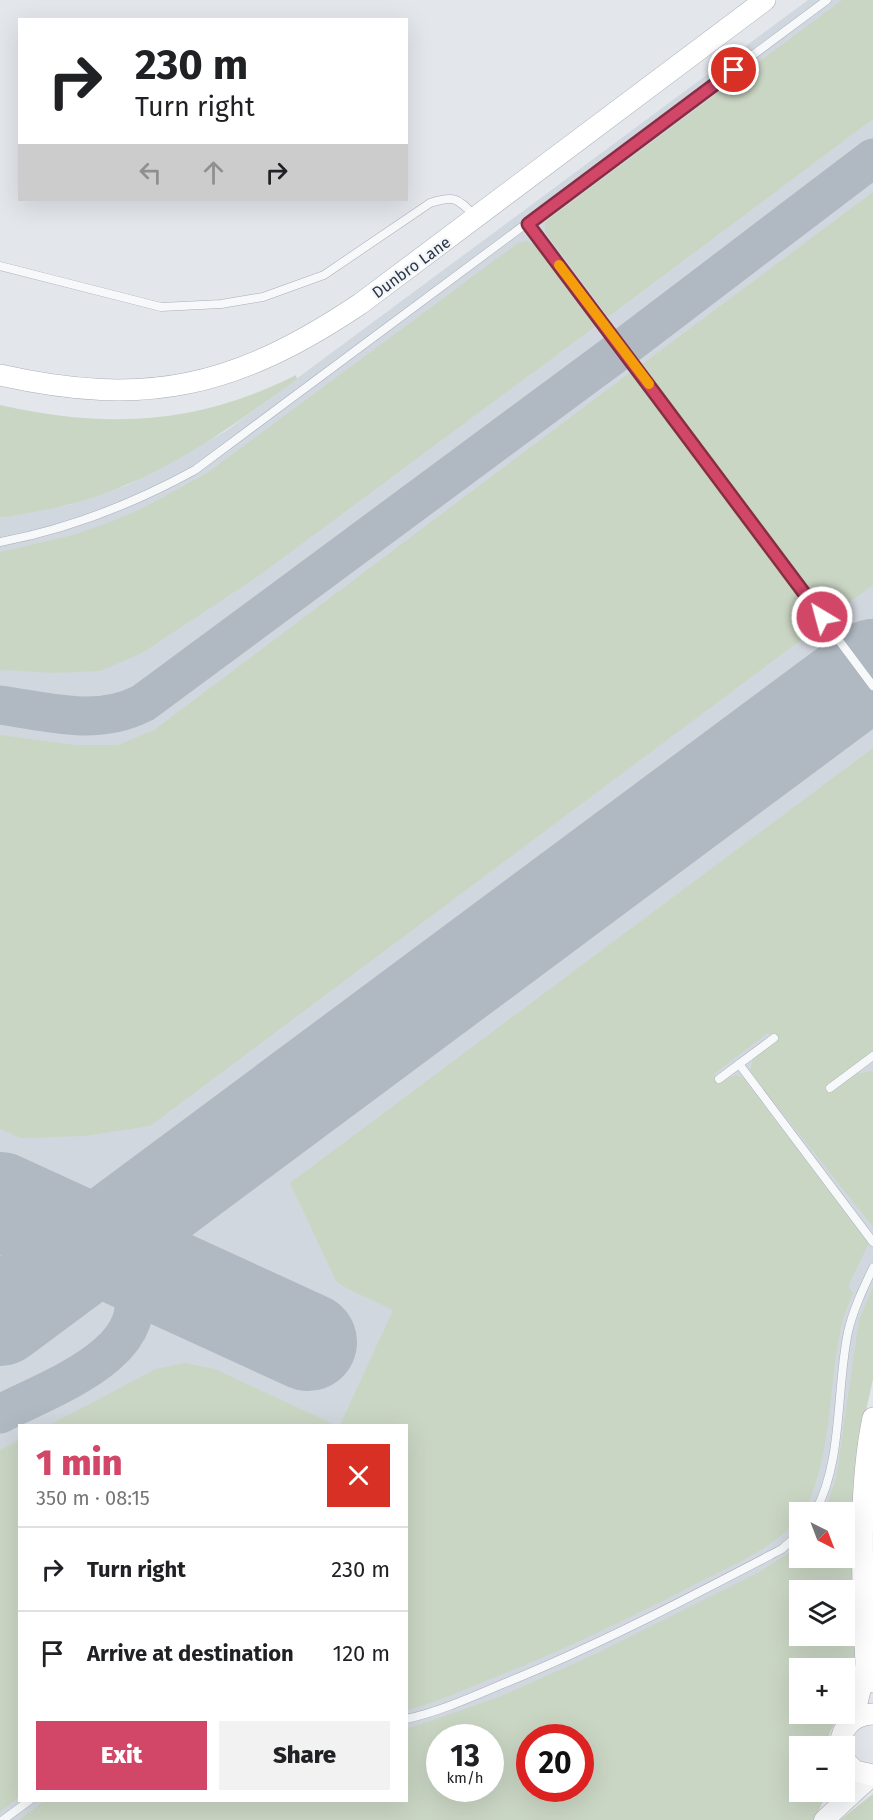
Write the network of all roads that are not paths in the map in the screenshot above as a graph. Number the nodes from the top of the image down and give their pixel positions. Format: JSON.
{"nodes":[{"id":1,"x":765,"y":0,"type":"edge"},
{"id":2,"x":827,"y":0,"type":"edge"},
{"id":3,"x":477,"y":219,"type":"junction"},
{"id":4,"x":528,"y":224,"type":"junction"},
{"id":5,"x":0,"y":266,"type":"edge"},
{"id":6,"x":0,"y":375,"type":"edge"},
{"id":7,"x":0,"y":542,"type":"edge"},
{"id":8,"x":873,"y":686,"type":"edge"},
{"id":9,"x":774,"y":1038,"type":"dead end"},
{"id":10,"x":873,"y":1056,"type":"edge"},
{"id":11,"x":739,"y":1064,"type":"junction"},
{"id":12,"x":719,"y":1079,"type":"dead end"},
{"id":13,"x":830,"y":1088,"type":"dead end"},
{"id":14,"x":873,"y":1242,"type":"edge"},
{"id":15,"x":873,"y":1268,"type":"edge"},
{"id":16,"x":873,"y":1418,"type":"edge"},
{"id":17,"x":818,"y":1502,"type":"edge"},
{"id":18,"x":789,"y":1543,"type":"edge"},
{"id":19,"x":870,"y":1674,"type":"edge"},
{"id":20,"x":863,"y":1716,"type":"edge"},
{"id":21,"x":408,"y":1719,"type":"edge"},
{"id":22,"x":842,"y":1736,"type":"edge"},
{"id":23,"x":855,"y":1771,"type":"edge"},
{"id":24,"x":873,"y":1775,"type":"edge"},
{"id":25,"x":27,"y":1802,"type":"edge"},
{"id":26,"x":830,"y":1802,"type":"edge"},
{"id":27,"x":825,"y":1819,"type":"edge"},
{"id":28,"x":3,"y":1820,"type":"edge"}],
"edges":[{"from":1,"to":3,"type":"main road","name":"Dunbro Lane"},
{"from":2,"to":4,"type":"lane"},
{"from":3,"to":5,"type":"lane"},
{"from":3,"to":6,"type":"main road","name":"Dunbro Lane"},
{"from":4,"to":7,"type":"lane"},
{"from":4,"to":8,"type":"lane"},
{"from":9,"to":11,"type":"lane"},
{"from":10,"to":13,"type":"lane"},
{"from":11,"to":12,"type":"lane"},
{"from":11,"to":14,"type":"lane"},
{"from":15,"to":17,"type":"lane"},
{"from":16,"to":19,"type":"main road"},
{"from":18,"to":21,"type":"lane"},
{"from":19,"to":20,"type":"main road"},
{"from":20,"to":22,"type":"main road"},
{"from":23,"to":24,"type":"main road"},
{"from":24,"to":27,"type":"street"},
{"from":25,"to":28,"type":"lane"},
{"from":26,"to":27,"type":"street"}]}
